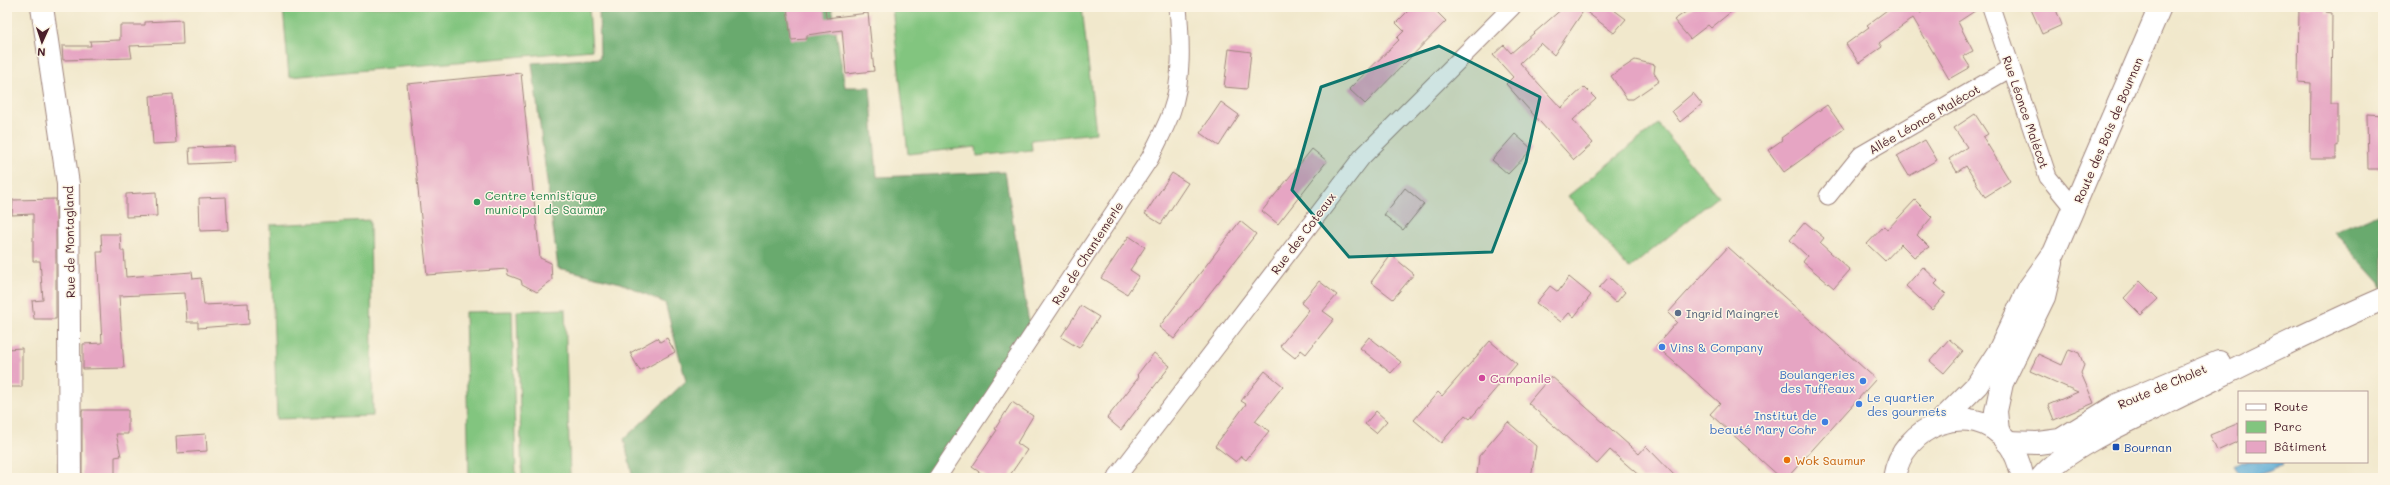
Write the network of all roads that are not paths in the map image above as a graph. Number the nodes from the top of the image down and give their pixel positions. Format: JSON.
{"nodes":[{"id":1,"x":42,"y":7,"type":"edge"},
{"id":2,"x":1178,"y":7,"type":"edge"},
{"id":3,"x":1512,"y":7,"type":"edge"},
{"id":4,"x":1991,"y":7,"type":"edge"},
{"id":5,"x":2160,"y":7,"type":"edge"},
{"id":6,"x":2011,"y":68,"type":"junction"},
{"id":7,"x":1828,"y":196,"type":"dead end"},
{"id":8,"x":2074,"y":209,"type":"junction"},
{"id":9,"x":2054,"y":253,"type":"junction"},
{"id":10,"x":2383,"y":299,"type":"edge"},
{"id":11,"x":2320,"y":326,"type":"junction"},
{"id":12,"x":1940,"y":422,"type":"junction"},
{"id":13,"x":2002,"y":437,"type":"junction"},
{"id":14,"x":70,"y":478,"type":"edge"},
{"id":15,"x":937,"y":478,"type":"edge"},
{"id":16,"x":1116,"y":478,"type":"edge"},
{"id":17,"x":1894,"y":478,"type":"edge"},
{"id":18,"x":2023,"y":478,"type":"edge"},
{"id":19,"x":2041,"y":478,"type":"edge"}],
"edges":[{"from":1,"to":14,"type":"street","name":"Rue de Montagland"},
{"from":2,"to":15,"type":"street","name":"Rue de Chantemerle"},
{"from":3,"to":16,"type":"street","name":"Rue des Coteaux"},
{"from":4,"to":6,"type":"street","name":"Rue Léonce Malécot"},
{"from":5,"to":8,"type":"street","name":"Route des Bois de Bournan"},
{"from":6,"to":7,"type":"street","name":"Allée Léonce Malécot"},
{"from":6,"to":8,"type":"street","name":"Rue Léonce Malécot"},
{"from":8,"to":9,"type":"street","name":"Route des Bois de Bournan"},
{"from":9,"to":12,"type":"street","name":"Route des Bois de Bournan"},
{"from":9,"to":13,"type":"street","name":"Route des Bois de Bournan"},
{"from":10,"to":11,"type":"street","name":"Route de Cholet"},
{"from":11,"to":13,"type":"street","name":"Route de Cholet"},
{"from":11,"to":19,"type":"street","name":"Route de Cholet"},
{"from":12,"to":13,"type":"street"},
{"from":12,"to":17,"type":"street"},
{"from":13,"to":18,"type":"street"}]}
